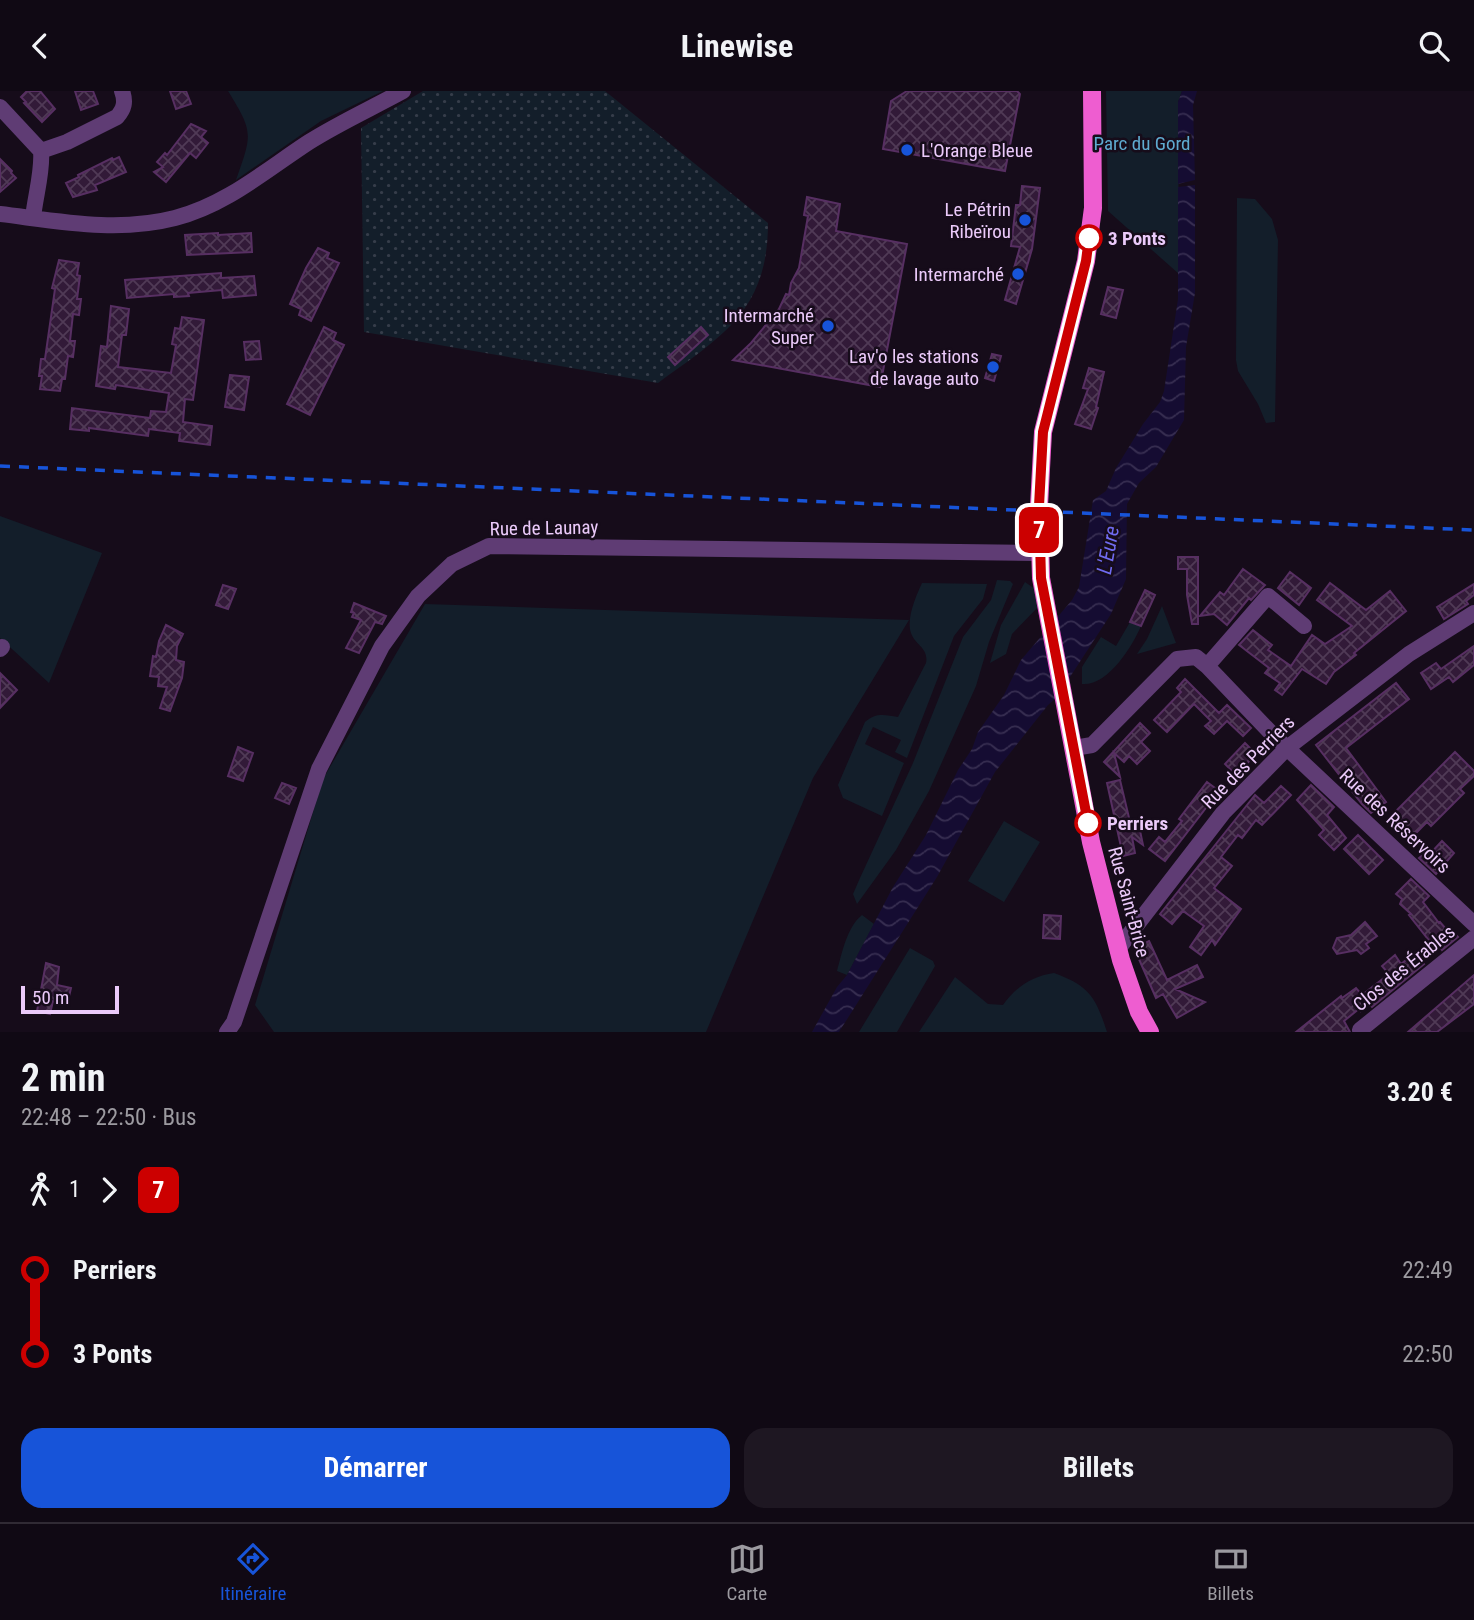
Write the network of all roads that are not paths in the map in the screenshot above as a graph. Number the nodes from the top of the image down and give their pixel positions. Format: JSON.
{"nodes":[{"id":1,"x":122,"y":91,"type":"edge"},
{"id":2,"x":403,"y":91,"type":"edge"},
{"id":3,"x":1092,"y":91,"type":"edge"},
{"id":4,"x":0,"y":107,"type":"edge"},
{"id":5,"x":41,"y":151,"type":"junction"},
{"id":6,"x":0,"y":214,"type":"edge"},
{"id":7,"x":33,"y":218,"type":"junction"},
{"id":8,"x":1040,"y":552,"type":"junction"},
{"id":9,"x":1474,"y":613,"type":"edge"},
{"id":10,"x":1304,"y":626,"type":"dead end"},
{"id":11,"x":1207,"y":666,"type":"junction"},
{"id":12,"x":1074,"y":748,"type":"junction"},
{"id":13,"x":1287,"y":748,"type":"junction"},
{"id":14,"x":1474,"y":924,"type":"edge"},
{"id":15,"x":1474,"y":938,"type":"edge"},
{"id":16,"x":1118,"y":949,"type":"junction"},
{"id":17,"x":1360,"y":1030,"type":"dead end"},
{"id":18,"x":227,"y":1032,"type":"edge"},
{"id":19,"x":1150,"y":1032,"type":"edge"}],
"edges":[{"from":1,"to":5,"type":"street"},
{"from":2,"to":7,"type":"street"},
{"from":3,"to":8,"type":"main road","name":"Rue Saint-Brice"},
{"from":4,"to":5,"type":"street"},
{"from":5,"to":7,"type":"street"},
{"from":6,"to":7,"type":"street"},
{"from":8,"to":12,"type":"main road","name":"Rue Saint-Brice"},
{"from":8,"to":18,"type":"street","name":"Rue de Launay"},
{"from":9,"to":13,"type":"street","name":"Rue des Perriers"},
{"from":10,"to":11,"type":"street"},
{"from":11,"to":12,"type":"street"},
{"from":11,"to":13,"type":"street","name":"Rue des Réservoirs"},
{"from":12,"to":16,"type":"main road","name":"Rue Saint-Brice"},
{"from":13,"to":14,"type":"street","name":"Rue des Réservoirs"},
{"from":13,"to":16,"type":"street","name":"Rue des Perriers"},
{"from":15,"to":17,"type":"street","name":"Clos des Érables"},
{"from":16,"to":19,"type":"main road","name":"Rue Saint-Brice"}]}
